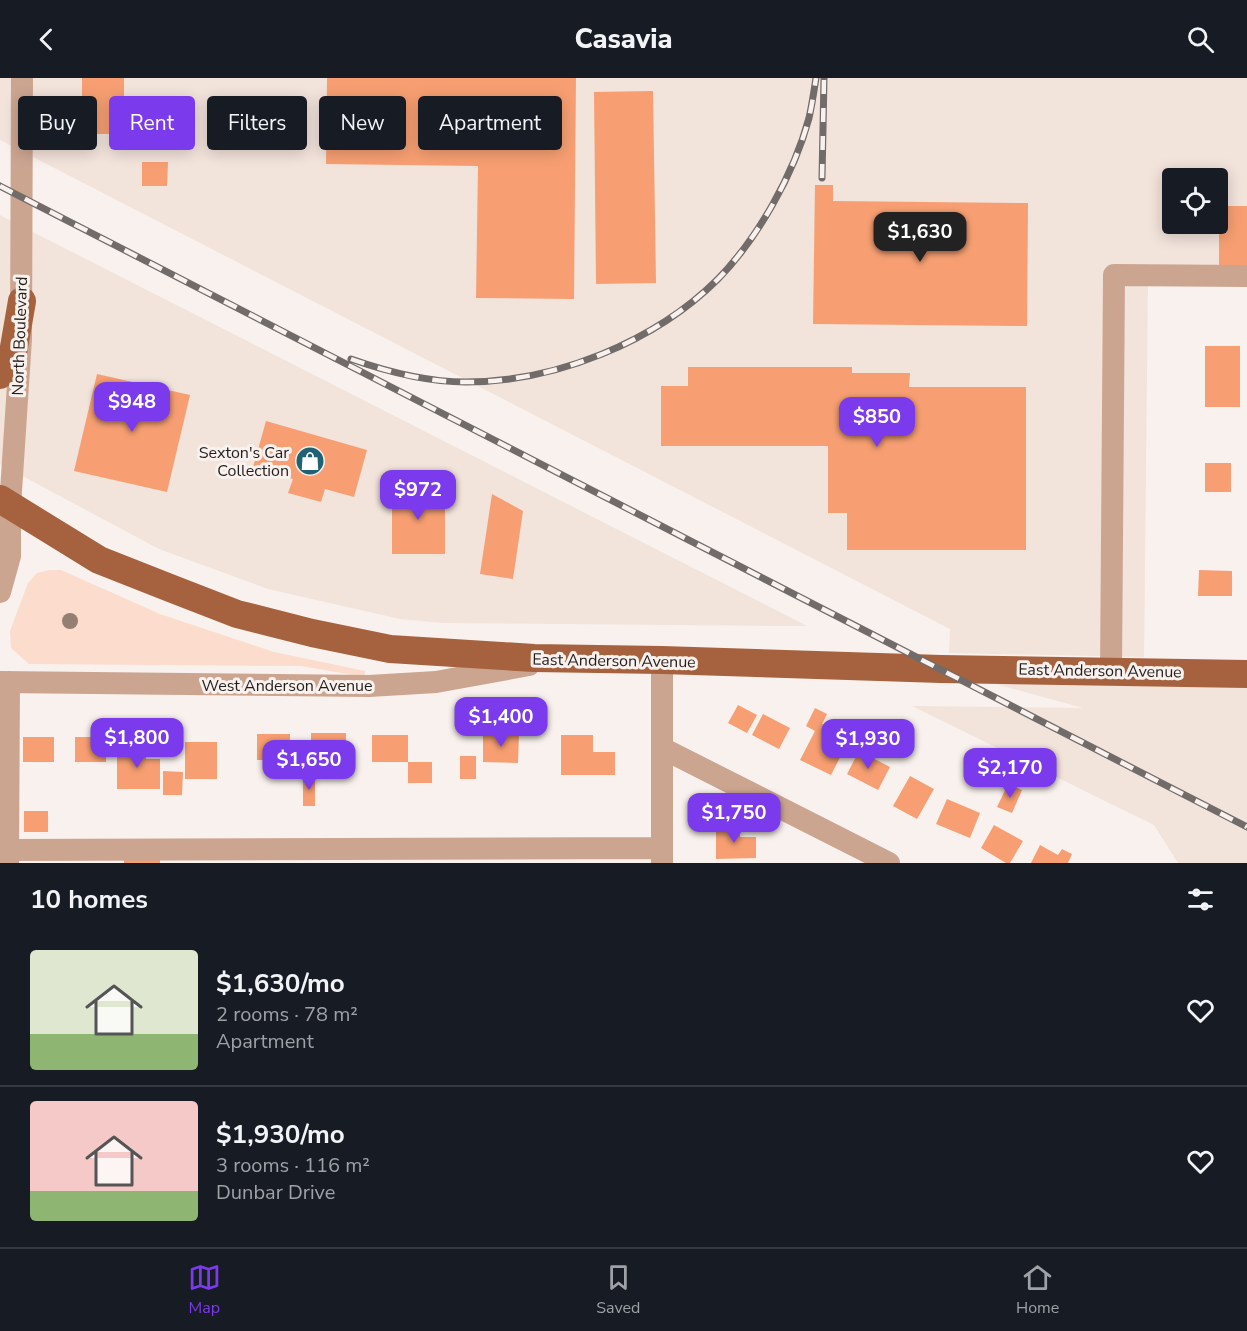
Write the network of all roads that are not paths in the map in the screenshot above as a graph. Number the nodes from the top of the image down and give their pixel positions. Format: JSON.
{"nodes":[{"id":1,"x":22,"y":78,"type":"edge"},
{"id":2,"x":1247,"y":276,"type":"edge"},
{"id":3,"x":22,"y":301,"type":"junction"},
{"id":4,"x":0,"y":375,"type":"edge"},
{"id":5,"x":5,"y":503,"type":"edge"},
{"id":6,"x":0,"y":592,"type":"edge"},
{"id":7,"x":563,"y":658,"type":"junction"},
{"id":8,"x":662,"y":660,"type":"junction"},
{"id":9,"x":1111,"y":670,"type":"junction"},
{"id":10,"x":1247,"y":674,"type":"edge"},
{"id":11,"x":4,"y":682,"type":"edge"},
{"id":12,"x":662,"y":748,"type":"junction"},
{"id":13,"x":662,"y":856,"type":"edge"},
{"id":14,"x":8,"y":857,"type":"edge"},
{"id":15,"x":883,"y":862,"type":"edge"}],
"edges":[{"from":1,"to":3,"type":"street","name":"North Boulevard"},
{"from":2,"to":9,"type":"street"},
{"from":3,"to":4,"type":"main road"},
{"from":3,"to":5,"type":"street","name":"North Boulevard"},
{"from":5,"to":6,"type":"street","name":"North Boulevard"},
{"from":5,"to":7,"type":"main road","name":"East Anderson Avenue"},
{"from":7,"to":8,"type":"main road","name":"East Anderson Avenue"},
{"from":7,"to":11,"type":"street","name":"West Anderson Avenue"},
{"from":8,"to":9,"type":"main road","name":"East Anderson Avenue"},
{"from":8,"to":12,"type":"street"},
{"from":9,"to":10,"type":"main road","name":"East Anderson Avenue"},
{"from":11,"to":14,"type":"street"},
{"from":12,"to":13,"type":"street"},
{"from":12,"to":15,"type":"street"},
{"from":13,"to":14,"type":"street"}]}
